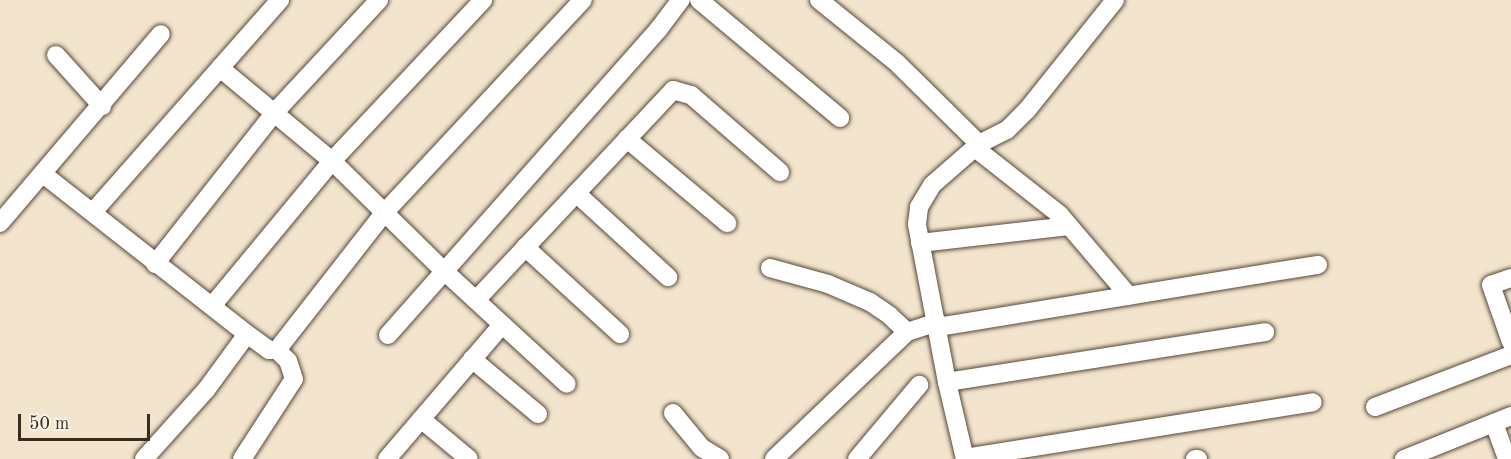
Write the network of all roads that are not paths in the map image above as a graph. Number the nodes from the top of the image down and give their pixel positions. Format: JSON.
{"nodes":[{"id":1,"x":280,"y":0,"type":"edge"},
{"id":2,"x":379,"y":0,"type":"edge"},
{"id":3,"x":483,"y":0,"type":"edge"},
{"id":4,"x":583,"y":0,"type":"edge"},
{"id":5,"x":681,"y":0,"type":"edge"},
{"id":6,"x":699,"y":0,"type":"edge"},
{"id":7,"x":819,"y":0,"type":"edge"},
{"id":8,"x":1115,"y":0,"type":"edge"},
{"id":9,"x":161,"y":34,"type":"dead end"},
{"id":10,"x":56,"y":55,"type":"dead end"},
{"id":11,"x":220,"y":68,"type":"junction"},
{"id":12,"x":102,"y":106,"type":"junction"},
{"id":13,"x":275,"y":112,"type":"junction"},
{"id":14,"x":840,"y":118,"type":"dead end"},
{"id":15,"x":627,"y":139,"type":"junction"},
{"id":16,"x":977,"y":146,"type":"junction"},
{"id":17,"x":332,"y":161,"type":"junction"},
{"id":18,"x":780,"y":172,"type":"dead end"},
{"id":19,"x":44,"y":174,"type":"junction"},
{"id":20,"x":576,"y":193,"type":"junction"},
{"id":21,"x":93,"y":212,"type":"junction"},
{"id":22,"x":385,"y":212,"type":"junction"},
{"id":23,"x":0,"y":223,"type":"edge"},
{"id":24,"x":727,"y":223,"type":"dead end"},
{"id":25,"x":1069,"y":226,"type":"junction"},
{"id":26,"x":920,"y":243,"type":"junction"},
{"id":27,"x":525,"y":247,"type":"junction"},
{"id":28,"x":155,"y":264,"type":"junction"},
{"id":29,"x":1318,"y":265,"type":"dead end"},
{"id":30,"x":770,"y":268,"type":"dead end"},
{"id":31,"x":443,"y":270,"type":"junction"},
{"id":32,"x":668,"y":277,"type":"dead end"},
{"id":33,"x":1511,"y":278,"type":"edge"},
{"id":34,"x":1129,"y":296,"type":"junction"},
{"id":35,"x":476,"y":300,"type":"junction"},
{"id":36,"x":212,"y":306,"type":"junction"},
{"id":37,"x":502,"y":325,"type":"junction"},
{"id":38,"x":937,"y":325,"type":"junction"},
{"id":39,"x":907,"y":332,"type":"junction"},
{"id":40,"x":1265,"y":332,"type":"dead end"},
{"id":41,"x":247,"y":334,"type":"junction"},
{"id":42,"x":620,"y":334,"type":"dead end"},
{"id":43,"x":388,"y":335,"type":"dead end"},
{"id":44,"x":1511,"y":342,"type":"edge"},
{"id":45,"x":277,"y":350,"type":"junction"},
{"id":46,"x":1511,"y":355,"type":"edge"},
{"id":47,"x":472,"y":359,"type":"junction"},
{"id":48,"x":947,"y":382,"type":"junction"},
{"id":49,"x":567,"y":384,"type":"dead end"},
{"id":50,"x":919,"y":385,"type":"dead end"},
{"id":51,"x":1313,"y":402,"type":"dead end"},
{"id":52,"x":1375,"y":407,"type":"dead end"},
{"id":53,"x":674,"y":413,"type":"dead end"},
{"id":54,"x":538,"y":414,"type":"dead end"},
{"id":55,"x":421,"y":419,"type":"junction"},
{"id":56,"x":1502,"y":420,"type":"edge"},
{"id":57,"x":965,"y":458,"type":"edge"},
{"id":58,"x":144,"y":459,"type":"edge"},
{"id":59,"x":242,"y":459,"type":"edge"},
{"id":60,"x":387,"y":459,"type":"edge"},
{"id":61,"x":469,"y":459,"type":"edge"},
{"id":62,"x":720,"y":459,"type":"edge"},
{"id":63,"x":774,"y":459,"type":"edge"},
{"id":64,"x":857,"y":459,"type":"edge"},
{"id":65,"x":1404,"y":459,"type":"edge"},
{"id":66,"x":1507,"y":459,"type":"edge"}],
"edges":[{"from":1,"to":11,"type":"street"},
{"from":2,"to":13,"type":"street"},
{"from":3,"to":17,"type":"street"},
{"from":4,"to":22,"type":"street"},
{"from":5,"to":31,"type":"street"},
{"from":6,"to":14,"type":"street"},
{"from":7,"to":16,"type":"street"},
{"from":8,"to":16,"type":"street"},
{"from":9,"to":12,"type":"street"},
{"from":10,"to":12,"type":"street"},
{"from":11,"to":13,"type":"street"},
{"from":11,"to":21,"type":"street"},
{"from":12,"to":19,"type":"street"},
{"from":13,"to":17,"type":"street"},
{"from":13,"to":28,"type":"street"},
{"from":15,"to":18,"type":"street"},
{"from":15,"to":20,"type":"street"},
{"from":15,"to":24,"type":"street"},
{"from":16,"to":25,"type":"street"},
{"from":16,"to":26,"type":"street"},
{"from":17,"to":22,"type":"street"},
{"from":17,"to":36,"type":"street"},
{"from":19,"to":21,"type":"street"},
{"from":19,"to":23,"type":"street"},
{"from":20,"to":27,"type":"street"},
{"from":20,"to":32,"type":"street"},
{"from":21,"to":28,"type":"street"},
{"from":22,"to":31,"type":"street"},
{"from":22,"to":45,"type":"street"},
{"from":25,"to":26,"type":"street"},
{"from":25,"to":34,"type":"street"},
{"from":26,"to":38,"type":"street"},
{"from":27,"to":35,"type":"street"},
{"from":27,"to":42,"type":"street"},
{"from":28,"to":36,"type":"street"},
{"from":29,"to":34,"type":"street"},
{"from":30,"to":39,"type":"street"},
{"from":31,"to":35,"type":"street"},
{"from":31,"to":43,"type":"street"},
{"from":33,"to":44,"type":"street"},
{"from":34,"to":38,"type":"street"},
{"from":35,"to":37,"type":"street"},
{"from":36,"to":41,"type":"street"},
{"from":37,"to":47,"type":"street"},
{"from":37,"to":49,"type":"street"},
{"from":38,"to":39,"type":"street"},
{"from":38,"to":48,"type":"street"},
{"from":39,"to":63,"type":"street"},
{"from":40,"to":48,"type":"street"},
{"from":41,"to":45,"type":"street"},
{"from":41,"to":58,"type":"street"},
{"from":45,"to":59,"type":"street"},
{"from":46,"to":52,"type":"street"},
{"from":47,"to":54,"type":"street"},
{"from":47,"to":55,"type":"street"},
{"from":48,"to":57,"type":"street"},
{"from":50,"to":64,"type":"street"},
{"from":51,"to":57,"type":"street"},
{"from":53,"to":62,"type":"street"},
{"from":55,"to":60,"type":"street"},
{"from":55,"to":61,"type":"street"},
{"from":56,"to":65,"type":"street"},
{"from":56,"to":66,"type":"street"}]}
